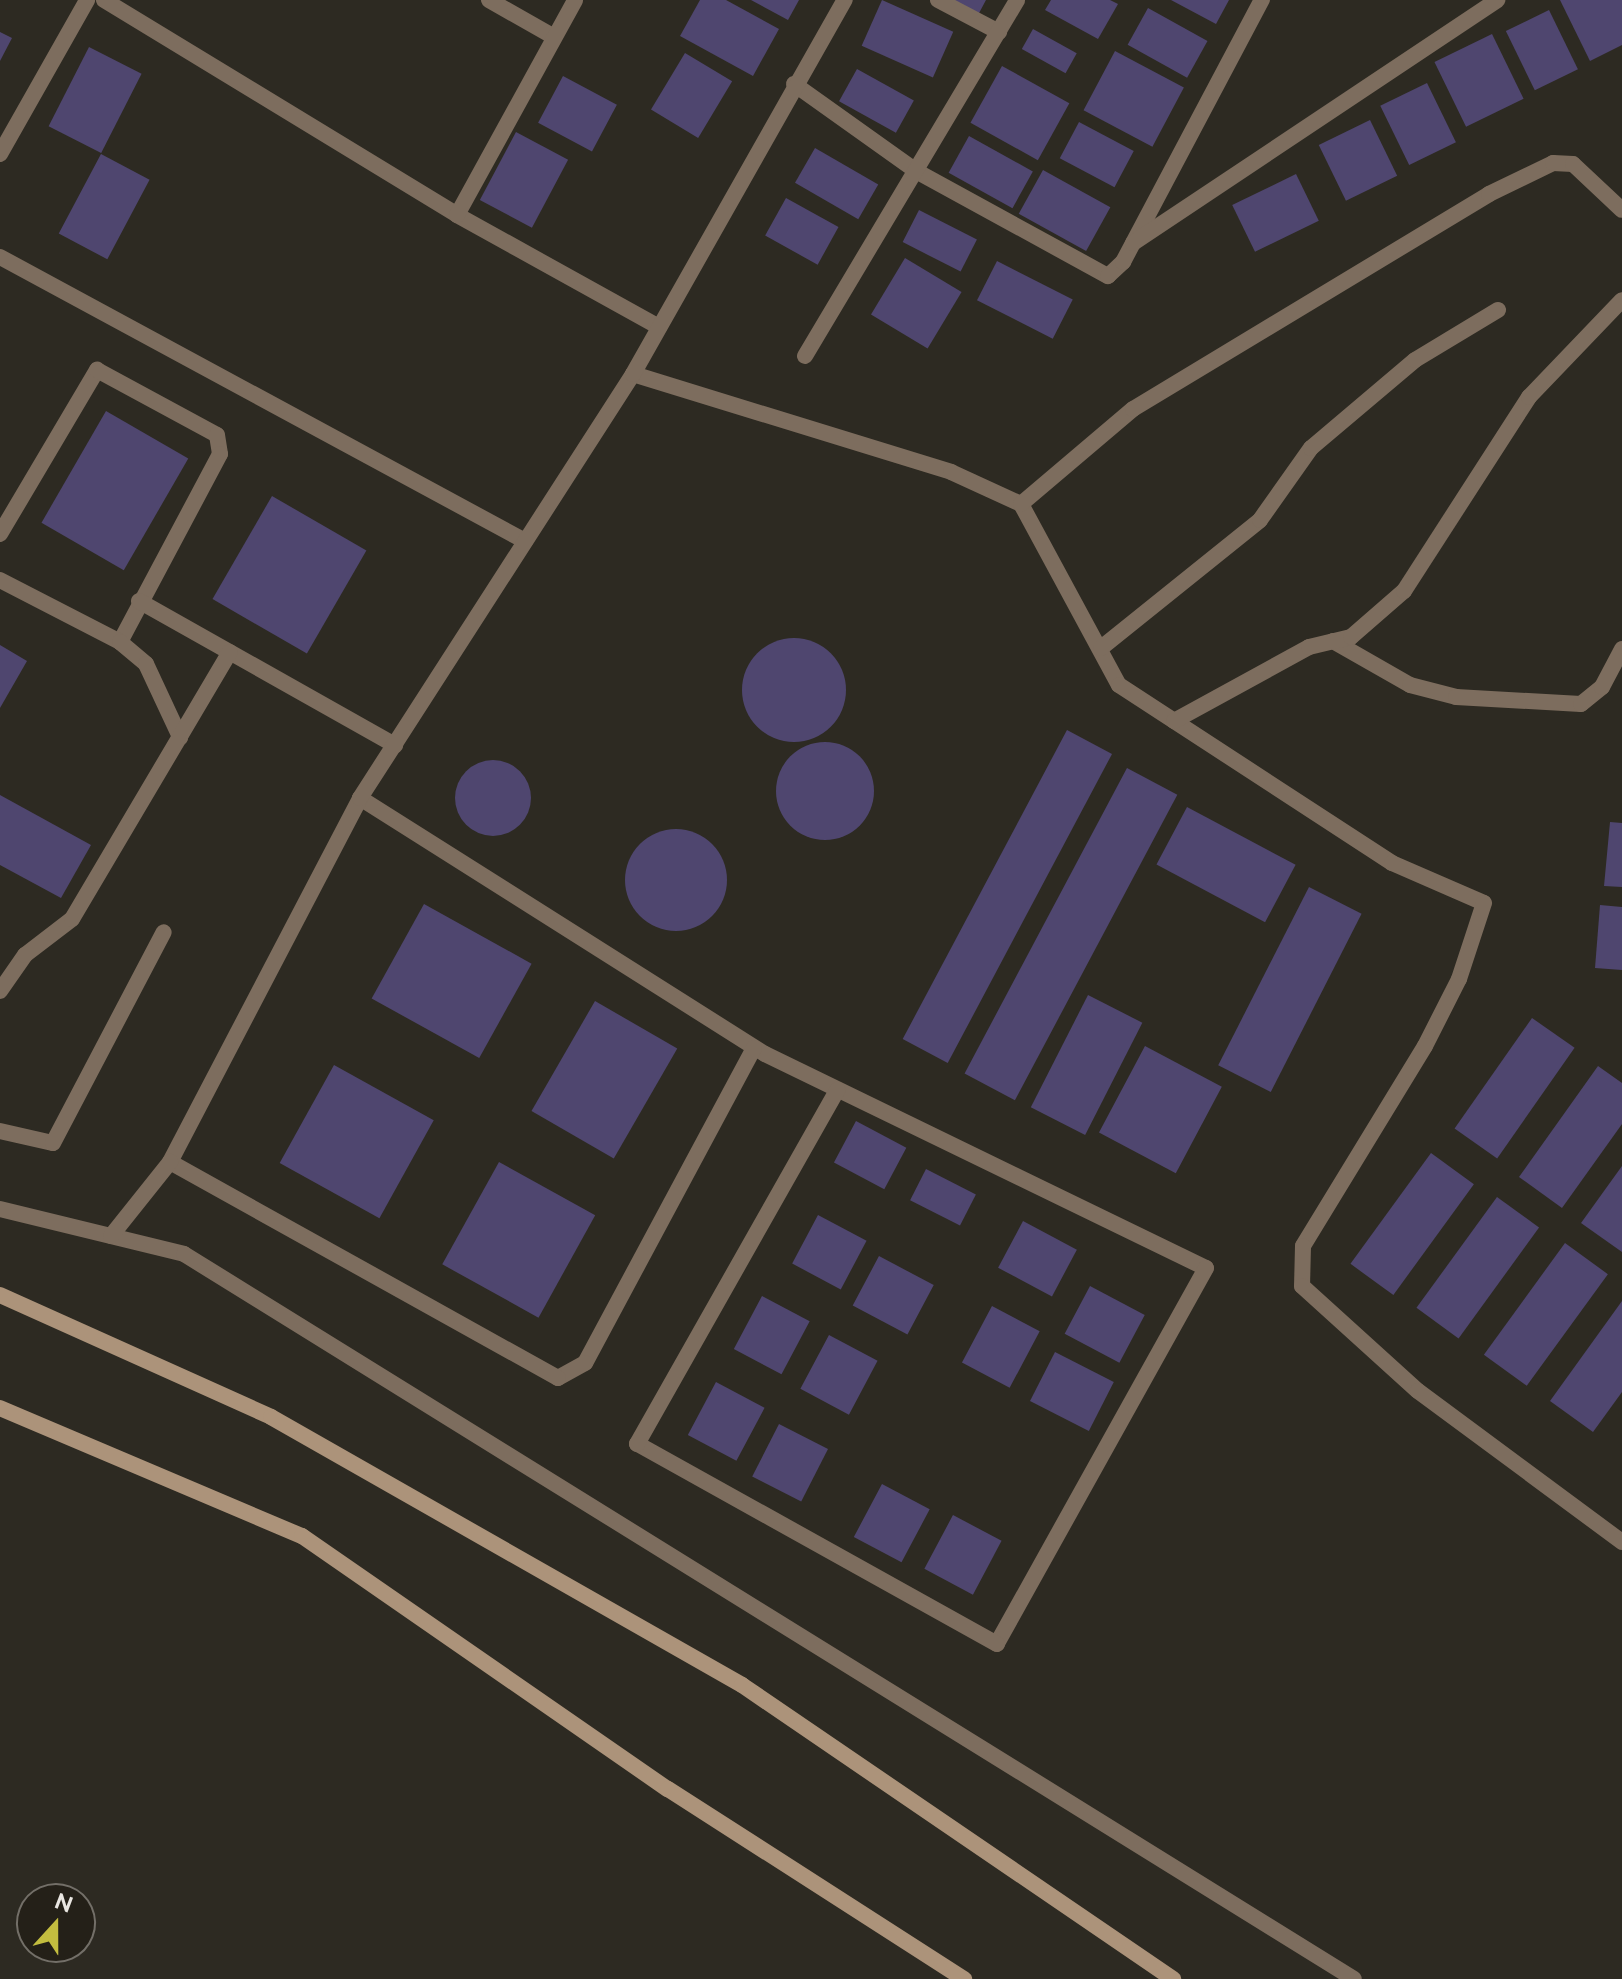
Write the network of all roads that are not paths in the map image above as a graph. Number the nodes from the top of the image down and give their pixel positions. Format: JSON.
{"nodes":[{"id":1,"x":87,"y":0,"type":"edge"},
{"id":2,"x":104,"y":0,"type":"edge"},
{"id":3,"x":489,"y":0,"type":"edge"},
{"id":4,"x":575,"y":0,"type":"edge"},
{"id":5,"x":845,"y":0,"type":"edge"},
{"id":6,"x":938,"y":0,"type":"edge"},
{"id":7,"x":1017,"y":0,"type":"edge"},
{"id":8,"x":1262,"y":0,"type":"edge"},
{"id":9,"x":1498,"y":0,"type":"edge"},
{"id":10,"x":999,"y":32,"type":"junction"},
{"id":11,"x":554,"y":37,"type":"junction"},
{"id":12,"x":794,"y":84,"type":"junction"},
{"id":13,"x":0,"y":154,"type":"edge"},
{"id":14,"x":916,"y":171,"type":"junction"},
{"id":15,"x":1622,"y":210,"type":"edge"},
{"id":16,"x":457,"y":215,"type":"junction"},
{"id":17,"x":1132,"y":244,"type":"junction"},
{"id":18,"x":0,"y":257,"type":"edge"},
{"id":19,"x":1622,"y":300,"type":"edge"},
{"id":20,"x":1498,"y":310,"type":"dead end"},
{"id":21,"x":659,"y":327,"type":"junction"},
{"id":22,"x":805,"y":356,"type":"dead end"},
{"id":23,"x":633,"y":374,"type":"junction"},
{"id":24,"x":1021,"y":504,"type":"junction"},
{"id":25,"x":0,"y":534,"type":"edge"},
{"id":26,"x":525,"y":541,"type":"junction"},
{"id":27,"x":0,"y":580,"type":"edge"},
{"id":28,"x":139,"y":601,"type":"junction"},
{"id":29,"x":1333,"y":641,"type":"junction"},
{"id":30,"x":120,"y":642,"type":"junction"},
{"id":31,"x":1101,"y":648,"type":"junction"},
{"id":32,"x":1622,"y":649,"type":"edge"},
{"id":33,"x":230,"y":652,"type":"junction"},
{"id":34,"x":1174,"y":721,"type":"junction"},
{"id":35,"x":180,"y":737,"type":"junction"},
{"id":36,"x":395,"y":745,"type":"junction"},
{"id":37,"x":360,"y":798,"type":"junction"},
{"id":38,"x":164,"y":932,"type":"dead end"},
{"id":39,"x":0,"y":991,"type":"edge"},
{"id":40,"x":754,"y":1048,"type":"junction"},
{"id":41,"x":837,"y":1090,"type":"junction"},
{"id":42,"x":0,"y":1131,"type":"edge"},
{"id":43,"x":170,"y":1162,"type":"junction"},
{"id":44,"x":0,"y":1209,"type":"edge"},
{"id":45,"x":111,"y":1236,"type":"junction"},
{"id":46,"x":0,"y":1295,"type":"edge"},
{"id":47,"x":0,"y":1408,"type":"edge"},
{"id":48,"x":1622,"y":1542,"type":"edge"},
{"id":49,"x":964,"y":1979,"type":"edge"},
{"id":50,"x":1173,"y":1979,"type":"edge"},
{"id":51,"x":1354,"y":1979,"type":"edge"}],
"edges":[{"from":1,"to":13,"type":"street"},
{"from":2,"to":16,"type":"street"},
{"from":3,"to":11,"type":"street"},
{"from":4,"to":11,"type":"street"},
{"from":5,"to":12,"type":"street"},
{"from":6,"to":10,"type":"street"},
{"from":7,"to":10,"type":"street"},
{"from":8,"to":17,"type":"street"},
{"from":9,"to":17,"type":"street"},
{"from":10,"to":14,"type":"street"},
{"from":11,"to":16,"type":"street"},
{"from":12,"to":14,"type":"street"},
{"from":12,"to":21,"type":"street"},
{"from":14,"to":17,"type":"street"},
{"from":14,"to":22,"type":"street"},
{"from":15,"to":24,"type":"street"},
{"from":16,"to":21,"type":"street"},
{"from":18,"to":26,"type":"street"},
{"from":19,"to":29,"type":"street"},
{"from":20,"to":31,"type":"street"},
{"from":21,"to":23,"type":"street"},
{"from":23,"to":24,"type":"street"},
{"from":23,"to":26,"type":"street"},
{"from":24,"to":31,"type":"street"},
{"from":25,"to":28,"type":"street"},
{"from":26,"to":36,"type":"street"},
{"from":27,"to":30,"type":"street"},
{"from":28,"to":30,"type":"street"},
{"from":28,"to":33,"type":"street"},
{"from":29,"to":32,"type":"street"},
{"from":29,"to":34,"type":"street"},
{"from":30,"to":35,"type":"street"},
{"from":31,"to":34,"type":"street"},
{"from":33,"to":35,"type":"street"},
{"from":33,"to":36,"type":"street"},
{"from":34,"to":48,"type":"street"},
{"from":35,"to":39,"type":"street"},
{"from":36,"to":37,"type":"street"},
{"from":37,"to":40,"type":"street"},
{"from":37,"to":43,"type":"street"},
{"from":38,"to":42,"type":"street"},
{"from":40,"to":41,"type":"street"},
{"from":40,"to":43,"type":"street"},
{"from":41,"to":41,"type":"street"},
{"from":43,"to":45,"type":"street"},
{"from":44,"to":45,"type":"street"},
{"from":45,"to":51,"type":"street"},
{"from":46,"to":50,"type":"street"},
{"from":47,"to":49,"type":"street"}]}
